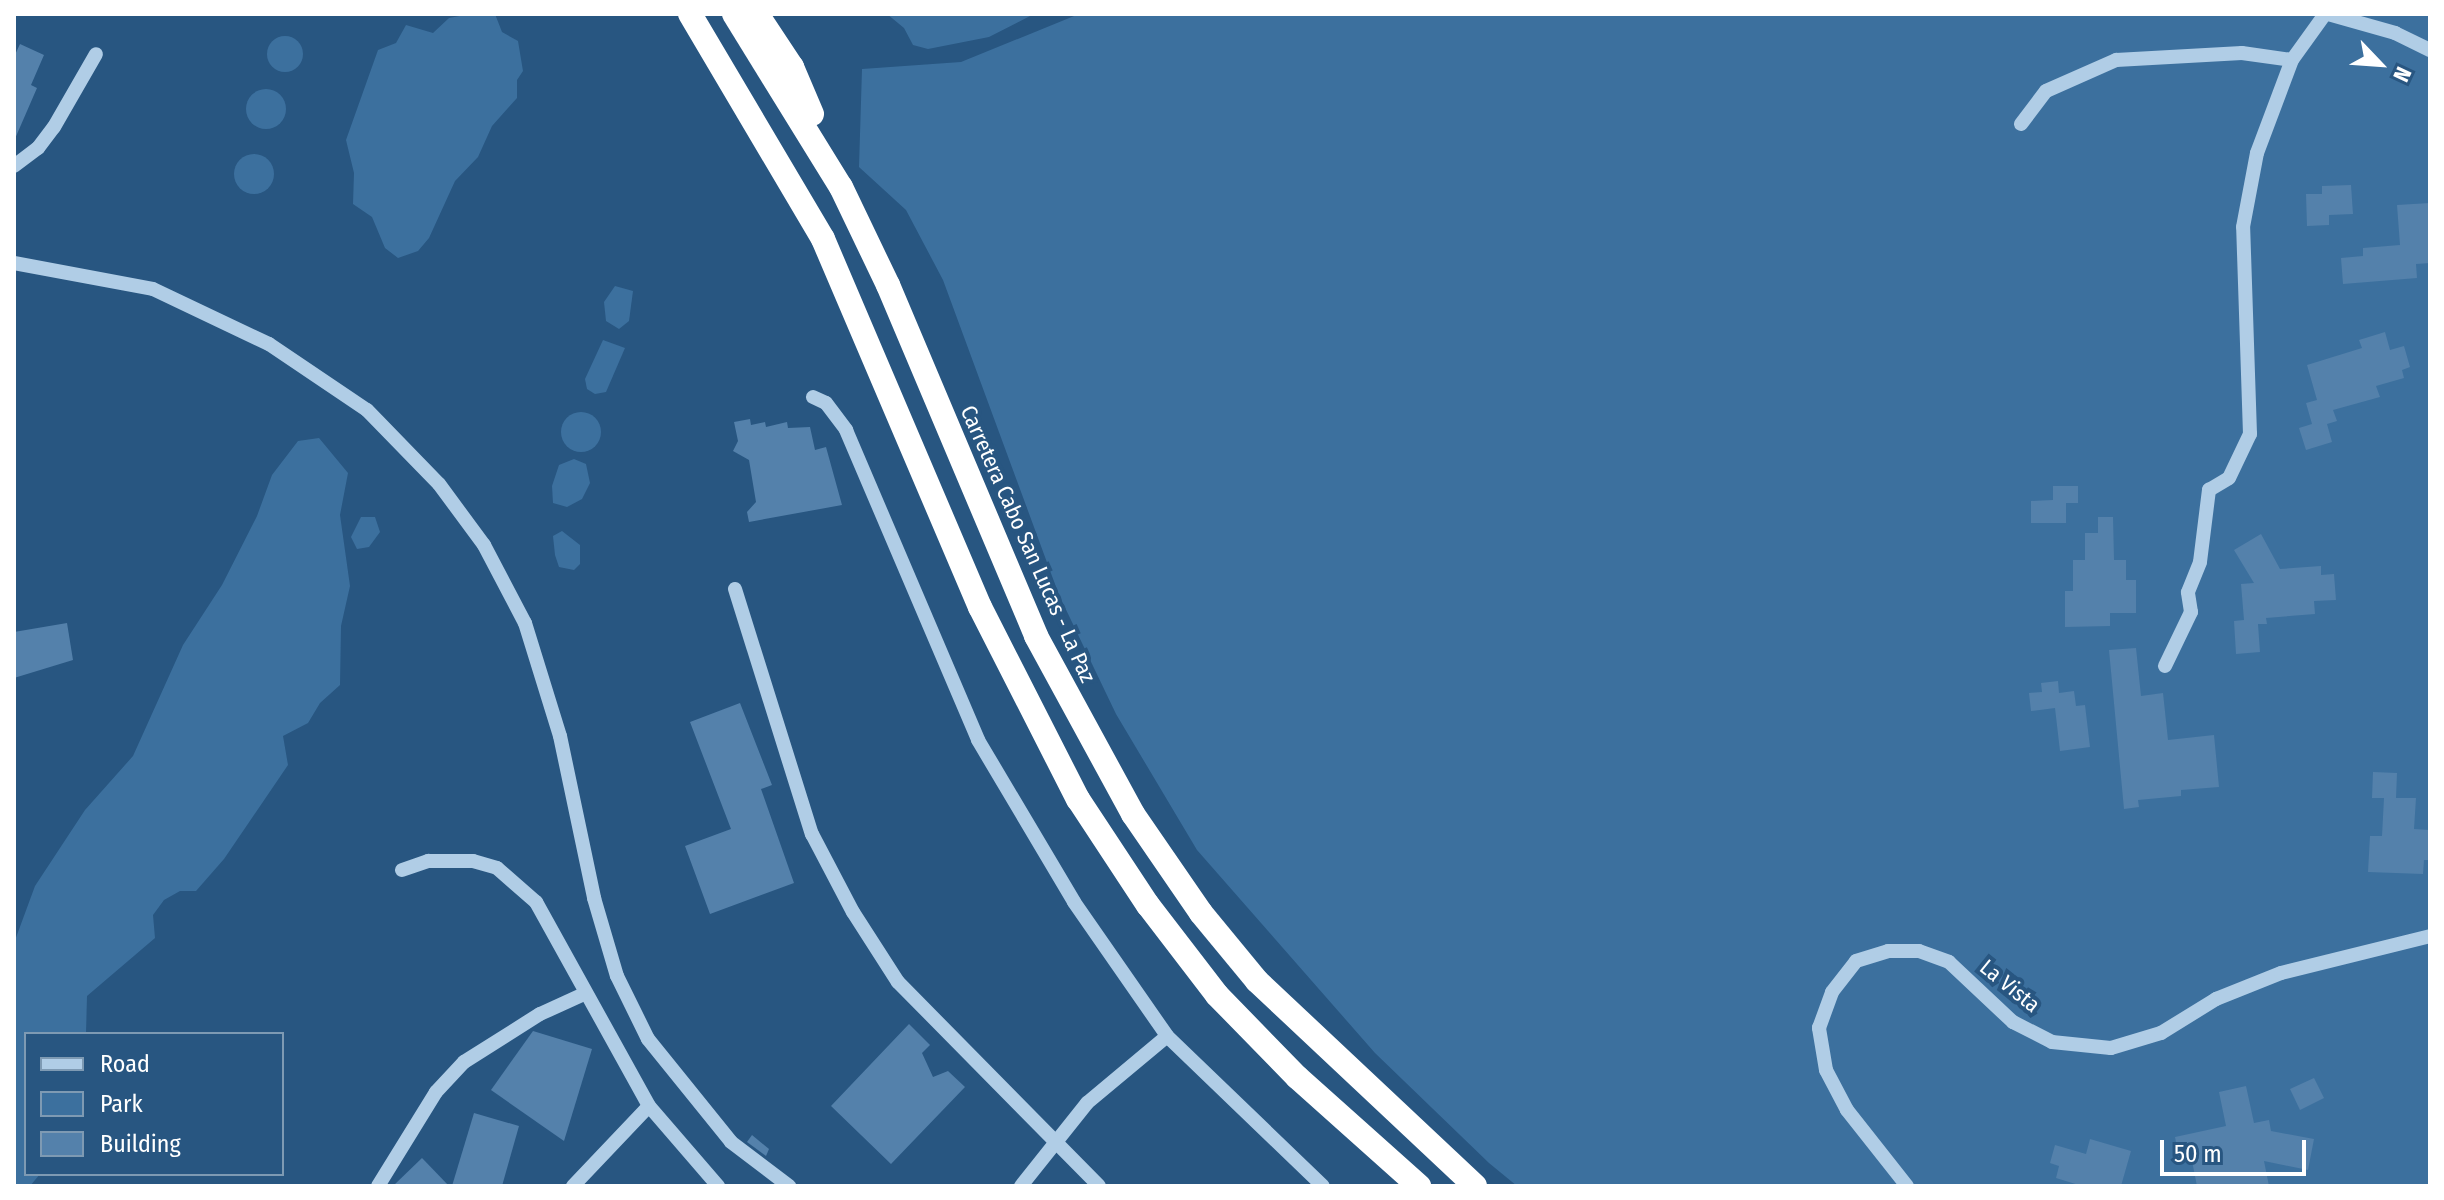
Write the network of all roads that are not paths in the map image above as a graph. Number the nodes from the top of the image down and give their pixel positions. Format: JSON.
{"nodes":[{"id":1,"x":690,"y":14,"type":"edge"},
{"id":2,"x":734,"y":14,"type":"edge"},
{"id":3,"x":757,"y":14,"type":"edge"},
{"id":4,"x":2326,"y":14,"type":"edge"},
{"id":5,"x":2430,"y":50,"type":"edge"},
{"id":6,"x":96,"y":54,"type":"dead end"},
{"id":7,"x":2292,"y":60,"type":"junction"},
{"id":8,"x":2021,"y":124,"type":"dead end"},
{"id":9,"x":828,"y":162,"type":"junction"},
{"id":10,"x":14,"y":166,"type":"edge"},
{"id":11,"x":14,"y":263,"type":"edge"},
{"id":12,"x":813,"y":397,"type":"dead end"},
{"id":13,"x":735,"y":589,"type":"dead end"},
{"id":14,"x":2165,"y":666,"type":"dead end"},
{"id":15,"x":402,"y":870,"type":"dead end"},
{"id":16,"x":2430,"y":936,"type":"edge"},
{"id":17,"x":584,"y":994,"type":"junction"},
{"id":18,"x":1167,"y":1036,"type":"junction"},
{"id":19,"x":649,"y":1106,"type":"junction"},
{"id":20,"x":1056,"y":1138,"type":"junction"},
{"id":21,"x":378,"y":1186,"type":"edge"},
{"id":22,"x":573,"y":1186,"type":"edge"},
{"id":23,"x":718,"y":1186,"type":"edge"},
{"id":24,"x":789,"y":1186,"type":"edge"},
{"id":25,"x":1021,"y":1186,"type":"edge"},
{"id":26,"x":1099,"y":1186,"type":"edge"},
{"id":27,"x":1323,"y":1186,"type":"edge"},
{"id":28,"x":1419,"y":1186,"type":"edge"},
{"id":29,"x":1475,"y":1186,"type":"edge"},
{"id":30,"x":1907,"y":1186,"type":"edge"}],
"edges":[{"from":1,"to":28,"type":"highway"},
{"from":2,"to":9,"type":"highway","name":"Carretera Cabo San Lucas - La Paz"},
{"from":3,"to":9,"type":"highway"},
{"from":4,"to":5,"type":"street"},
{"from":4,"to":7,"type":"street"},
{"from":6,"to":10,"type":"street"},
{"from":7,"to":8,"type":"street"},
{"from":7,"to":14,"type":"street"},
{"from":9,"to":29,"type":"highway","name":"Carretera Cabo San Lucas - La Paz"},
{"from":11,"to":24,"type":"street"},
{"from":12,"to":18,"type":"street"},
{"from":13,"to":20,"type":"street"},
{"from":15,"to":17,"type":"street"},
{"from":16,"to":30,"type":"street","name":"La Vista"},
{"from":17,"to":19,"type":"street"},
{"from":17,"to":21,"type":"street"},
{"from":18,"to":20,"type":"street"},
{"from":18,"to":27,"type":"street"},
{"from":19,"to":22,"type":"street"},
{"from":19,"to":23,"type":"street"},
{"from":20,"to":25,"type":"street"},
{"from":20,"to":26,"type":"street"}]}
